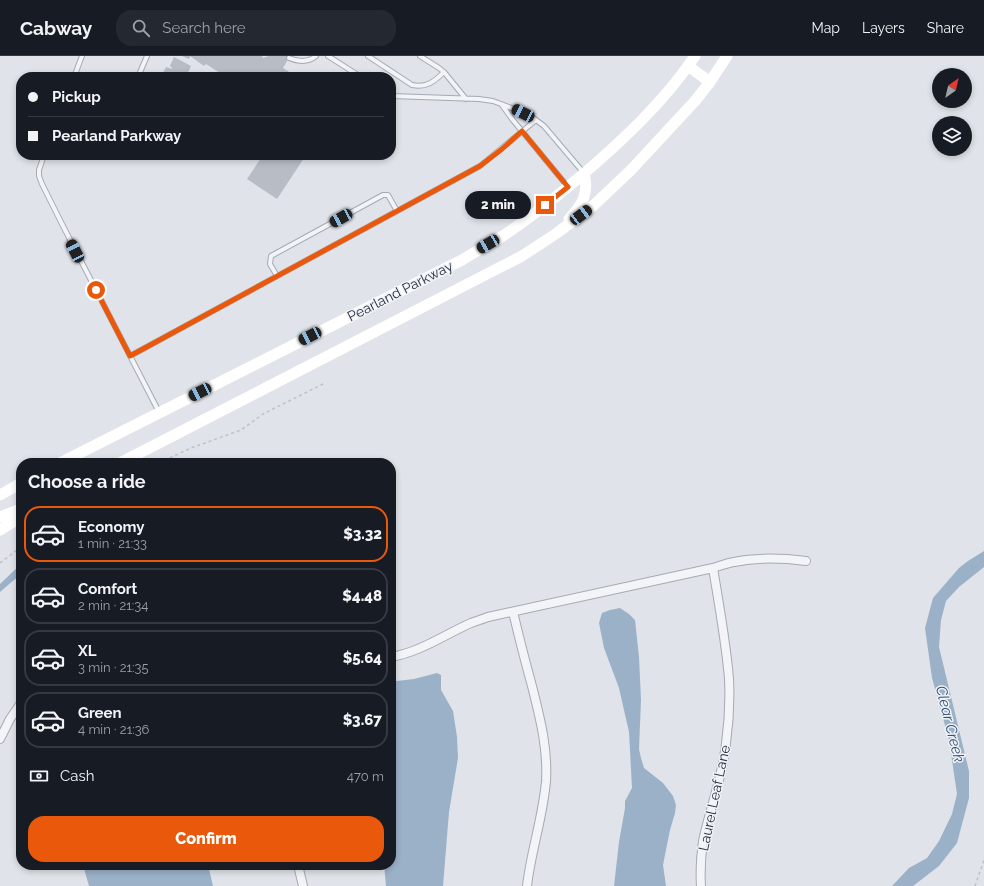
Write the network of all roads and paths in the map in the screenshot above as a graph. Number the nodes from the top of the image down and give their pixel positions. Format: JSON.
{"nodes":[{"id":1,"x":82,"y":56,"type":"edge"},
{"id":2,"x":147,"y":56,"type":"edge"},
{"id":3,"x":316,"y":56,"type":"edge"},
{"id":4,"x":328,"y":56,"type":"edge"},
{"id":5,"x":368,"y":56,"type":"edge"},
{"id":6,"x":420,"y":56,"type":"edge"},
{"id":7,"x":696,"y":56,"type":"edge"},
{"id":8,"x":728,"y":56,"type":"edge"},
{"id":9,"x":290,"y":58,"type":"dead end"},
{"id":10,"x":688,"y":66,"type":"junction"},
{"id":11,"x":76,"y":72,"type":"edge"},
{"id":12,"x":140,"y":72,"type":"edge"},
{"id":13,"x":352,"y":72,"type":"edge"},
{"id":14,"x":392,"y":72,"type":"edge"},
{"id":15,"x":444,"y":72,"type":"junction"},
{"id":16,"x":396,"y":74,"type":"edge"},
{"id":17,"x":710,"y":82,"type":"junction"},
{"id":18,"x":396,"y":96,"type":"edge"},
{"id":19,"x":466,"y":99,"type":"junction"},
{"id":20,"x":502,"y":104,"type":"junction"},
{"id":21,"x":536,"y":120,"type":"junction"},
{"id":22,"x":522,"y":131,"type":"junction"},
{"id":23,"x":42,"y":160,"type":"edge"},
{"id":24,"x":584,"y":173,"type":"junction"},
{"id":25,"x":568,"y":187,"type":"junction"},
{"id":26,"x":397,"y":211,"type":"junction"},
{"id":27,"x":556,"y":234,"type":"junction"},
{"id":28,"x":277,"y":276,"type":"junction"},
{"id":29,"x":130,"y":356,"type":"junction"},
{"id":30,"x":325,"y":383,"type":"dead end"},
{"id":31,"x":159,"y":412,"type":"junction"},
{"id":32,"x":70,"y":458,"type":"edge"},
{"id":33,"x":130,"y":458,"type":"edge"},
{"id":34,"x":170,"y":458,"type":"edge"},
{"id":35,"x":16,"y":483,"type":"edge"},
{"id":36,"x":16,"y":485,"type":"edge"},
{"id":37,"x":0,"y":488,"type":"edge"},
{"id":38,"x":0,"y":495,"type":"edge"},
{"id":39,"x":16,"y":511,"type":"edge"},
{"id":40,"x":0,"y":517,"type":"edge"},
{"id":41,"x":16,"y":520,"type":"edge"},
{"id":42,"x":0,"y":530,"type":"edge"},
{"id":43,"x":16,"y":551,"type":"edge"},
{"id":44,"x":806,"y":561,"type":"dead end"},
{"id":45,"x":0,"y":563,"type":"edge"},
{"id":46,"x":713,"y":568,"type":"junction"},
{"id":47,"x":513,"y":612,"type":"junction"},
{"id":48,"x":396,"y":656,"type":"edge"},
{"id":49,"x":16,"y":710,"type":"edge"},
{"id":50,"x":0,"y":739,"type":"edge"},
{"id":51,"x":984,"y":860,"type":"edge"},
{"id":52,"x":299,"y":870,"type":"edge"},
{"id":53,"x":303,"y":886,"type":"edge"},
{"id":54,"x":527,"y":886,"type":"edge"},
{"id":55,"x":701,"y":886,"type":"edge"},
{"id":56,"x":975,"y":886,"type":"edge"}],
"edges":[{"from":1,"to":11,"type":"lane"},
{"from":2,"to":12,"type":"lane"},
{"from":3,"to":9,"type":"lane"},
{"from":4,"to":13,"type":"lane"},
{"from":5,"to":14,"type":"lane"},
{"from":6,"to":15,"type":"lane"},
{"from":7,"to":10,"type":"main road","name":"Pearland Parkway"},
{"from":8,"to":17,"type":"main road","name":"Pearland Parkway"},
{"from":10,"to":17,"type":"main road"},
{"from":10,"to":24,"type":"main road","name":"Pearland Parkway"},
{"from":15,"to":16,"type":"lane"},
{"from":15,"to":19,"type":"lane"},
{"from":17,"to":27,"type":"main road","name":"Pearland Parkway"},
{"from":18,"to":19,"type":"lane"},
{"from":19,"to":20,"type":"lane"},
{"from":20,"to":21,"type":"lane"},
{"from":20,"to":22,"type":"lane"},
{"from":21,"to":22,"type":"lane"},
{"from":21,"to":24,"type":"lane"},
{"from":22,"to":25,"type":"lane"},
{"from":22,"to":26,"type":"lane"},
{"from":23,"to":29,"type":"lane"},
{"from":24,"to":25,"type":"main road","name":"Pearland Parkway"},
{"from":24,"to":27,"type":"main road"},
{"from":25,"to":31,"type":"main road","name":"Pearland Parkway"},
{"from":26,"to":28,"type":"lane"},
{"from":26,"to":28,"type":"lane"},
{"from":27,"to":33,"type":"main road","name":"Pearland Parkway"},
{"from":28,"to":29,"type":"lane"},
{"from":29,"to":31,"type":"lane"},
{"from":30,"to":34,"type":"path"},
{"from":31,"to":32,"type":"main road","name":"Pearland Parkway"},
{"from":35,"to":37,"type":"main road"},
{"from":36,"to":38,"type":"main road"},
{"from":39,"to":40,"type":"main road"},
{"from":41,"to":42,"type":"main road"},
{"from":43,"to":45,"type":"path"},
{"from":44,"to":46,"type":"street"},
{"from":46,"to":47,"type":"street"},
{"from":46,"to":55,"type":"street","name":"Laurel Leaf Lane"},
{"from":47,"to":48,"type":"street"},
{"from":47,"to":54,"type":"street"},
{"from":49,"to":50,"type":"street"},
{"from":51,"to":56,"type":"path"},
{"from":52,"to":53,"type":"street"}]}
